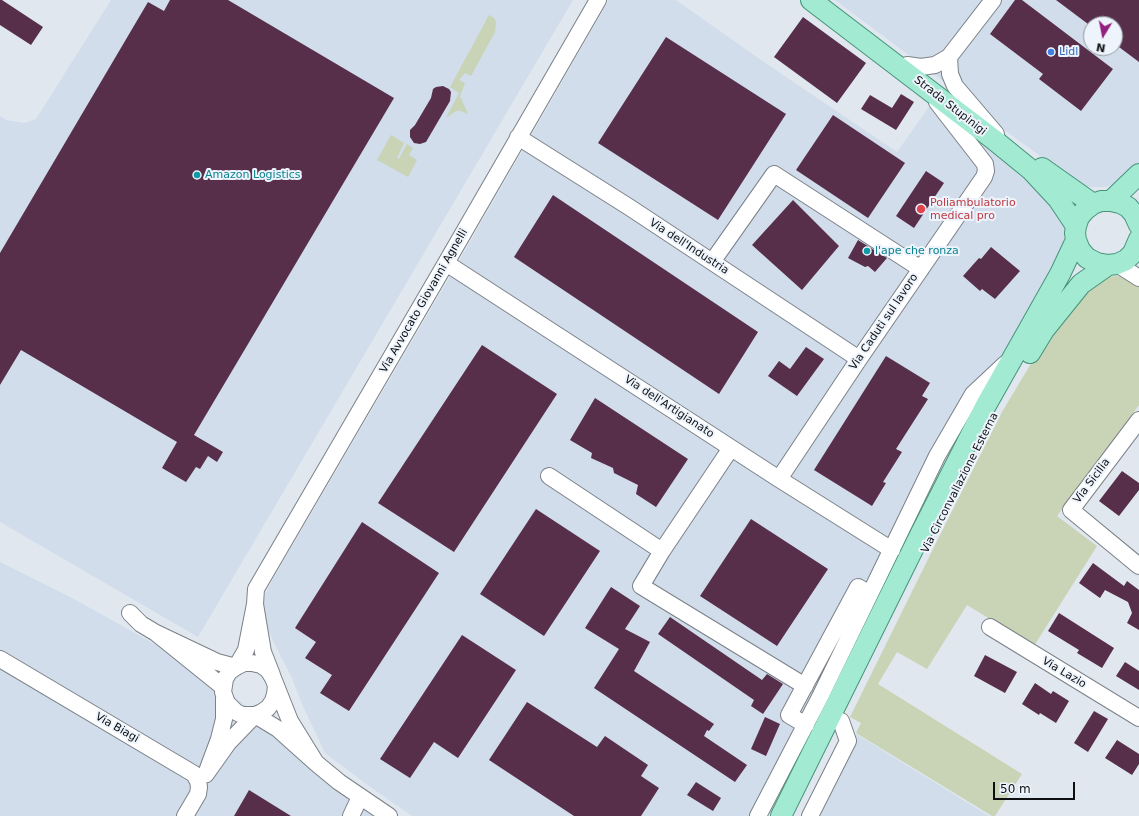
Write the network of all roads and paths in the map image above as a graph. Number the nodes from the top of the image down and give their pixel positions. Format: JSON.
{"nodes":[{"id":1,"x":598,"y":0,"type":"edge"},
{"id":2,"x":811,"y":0,"type":"edge"},
{"id":3,"x":821,"y":0,"type":"edge"},
{"id":4,"x":994,"y":0,"type":"edge"},
{"id":5,"x":949,"y":57,"type":"junction"},
{"id":6,"x":907,"y":65,"type":"junction"},
{"id":7,"x":927,"y":89,"type":"junction"},
{"id":8,"x":996,"y":134,"type":"junction"},
{"id":9,"x":518,"y":137,"type":"junction"},
{"id":10,"x":1139,"y":174,"type":"edge"},
{"id":11,"x":1102,"y":202,"type":"junction"},
{"id":12,"x":1139,"y":227,"type":"edge"},
{"id":13,"x":1076,"y":233,"type":"junction"},
{"id":14,"x":712,"y":262,"type":"junction"},
{"id":15,"x":446,"y":263,"type":"junction"},
{"id":16,"x":1112,"y":264,"type":"junction"},
{"id":17,"x":921,"y":269,"type":"junction"},
{"id":18,"x":1139,"y":278,"type":"edge"},
{"id":19,"x":1013,"y":356,"type":"junction"},
{"id":20,"x":859,"y":359,"type":"junction"},
{"id":21,"x":1139,"y":420,"type":"edge"},
{"id":22,"x":731,"y":448,"type":"junction"},
{"id":23,"x":549,"y":476,"type":"dead end"},
{"id":24,"x":780,"y":480,"type":"junction"},
{"id":25,"x":892,"y":550,"type":"junction"},
{"id":26,"x":662,"y":551,"type":"junction"},
{"id":27,"x":1139,"y":566,"type":"edge"},
{"id":28,"x":870,"y":594,"type":"junction"},
{"id":29,"x":256,"y":604,"type":"junction"},
{"id":30,"x":130,"y":613,"type":"dead end"},
{"id":31,"x":990,"y":627,"type":"dead end"},
{"id":32,"x":156,"y":633,"type":"junction"},
{"id":33,"x":0,"y":660,"type":"edge"},
{"id":34,"x":236,"y":667,"type":"junction"},
{"id":35,"x":274,"y":682,"type":"junction"},
{"id":36,"x":805,"y":686,"type":"junction"},
{"id":37,"x":224,"y":692,"type":"junction"},
{"id":38,"x":255,"y":715,"type":"junction"},
{"id":39,"x":1139,"y":718,"type":"edge"},
{"id":40,"x":841,"y":721,"type":"junction"},
{"id":41,"x":806,"y":725,"type":"junction"},
{"id":42,"x":316,"y":763,"type":"junction"},
{"id":43,"x":204,"y":777,"type":"junction"},
{"id":44,"x":360,"y":797,"type":"junction"},
{"id":45,"x":185,"y":816,"type":"edge"},
{"id":46,"x":350,"y":816,"type":"edge"},
{"id":47,"x":389,"y":816,"type":"edge"},
{"id":48,"x":758,"y":816,"type":"edge"},
{"id":49,"x":781,"y":816,"type":"edge"},
{"id":50,"x":796,"y":816,"type":"edge"},
{"id":51,"x":810,"y":816,"type":"edge"}],
"edges":[{"from":1,"to":9,"type":"street","name":"Via Avvocato Giovanni Agnelli"},
{"from":2,"to":7,"type":"main road","name":"Strada Stupinigi"},
{"from":3,"to":6,"type":"main road","name":"Strada Stupinigi"},
{"from":4,"to":5,"type":"street"},
{"from":5,"to":6,"type":"street"},
{"from":5,"to":8,"type":"street"},
{"from":6,"to":8,"type":"main road","name":"Strada Stupinigi"},
{"from":7,"to":13,"type":"main road","name":"Strada Stupinigi"},
{"from":7,"to":17,"type":"street","name":"Via Caduti sul lavoro"},
{"from":8,"to":11,"type":"main road","name":"Strada Stupinigi"},
{"from":9,"to":14,"type":"street","name":"Via dell'Industria"},
{"from":9,"to":15,"type":"street","name":"Via Avvocato Giovanni Agnelli"},
{"from":10,"to":11,"type":"main road","name":"Via Circonvallazione Esterna"},
{"from":11,"to":12,"type":"main road","name":"Via Circonvallazione Esterna"},
{"from":11,"to":13,"type":"main road","name":"Via Circonvallazione Esterna"},
{"from":12,"to":16,"type":"main road","name":"Via Circonvallazione Esterna"},
{"from":13,"to":16,"type":"main road"},
{"from":13,"to":19,"type":"main road","name":"Via Circonvallazione Esterna"},
{"from":14,"to":17,"type":"street"},
{"from":14,"to":20,"type":"street","name":"Via dell'Industria"},
{"from":15,"to":22,"type":"street","name":"Via dell'Artigianato"},
{"from":15,"to":29,"type":"street","name":"Via Avvocato Giovanni Agnelli"},
{"from":16,"to":18,"type":"street"},
{"from":16,"to":40,"type":"main road","name":"Via Circonvallazione Esterna"},
{"from":17,"to":20,"type":"street","name":"Via Caduti sul lavoro"},
{"from":19,"to":25,"type":"street","name":"Via Circonvallazione Esterna"},
{"from":19,"to":49,"type":"main road","name":"Via Circonvallazione Esterna"},
{"from":20,"to":24,"type":"street","name":"Via Caduti sul lavoro"},
{"from":21,"to":27,"type":"street","name":"Via Sicilia"},
{"from":22,"to":24,"type":"street","name":"Via dell'Artigianato"},
{"from":22,"to":26,"type":"street"},
{"from":23,"to":26,"type":"street"},
{"from":24,"to":25,"type":"street","name":"Via dell'Artigianato"},
{"from":25,"to":28,"type":"street","name":"Via Circonvallazione Esterna"},
{"from":26,"to":36,"type":"street"},
{"from":28,"to":36,"type":"street"},
{"from":28,"to":41,"type":"street","name":"Via Circonvallazione Esterna"},
{"from":29,"to":34,"type":"street"},
{"from":29,"to":35,"type":"street"},
{"from":30,"to":32,"type":"street"},
{"from":31,"to":39,"type":"street","name":"Via Lazio"},
{"from":32,"to":34,"type":"street"},
{"from":32,"to":37,"type":"street"},
{"from":33,"to":43,"type":"street","name":"Via Biagi"},
{"from":34,"to":35,"type":"street"},
{"from":34,"to":37,"type":"street"},
{"from":35,"to":38,"type":"street"},
{"from":35,"to":42,"type":"street"},
{"from":36,"to":41,"type":"street"},
{"from":37,"to":38,"type":"street"},
{"from":37,"to":43,"type":"street"},
{"from":38,"to":42,"type":"street"},
{"from":38,"to":43,"type":"street"},
{"from":40,"to":50,"type":"main road","name":"Via Circonvallazione Esterna"},
{"from":40,"to":51,"type":"street"},
{"from":41,"to":48,"type":"street","name":"Via Circonvallazione Esterna"},
{"from":42,"to":44,"type":"street"},
{"from":43,"to":45,"type":"street"},
{"from":44,"to":46,"type":"street"},
{"from":44,"to":47,"type":"street"}]}
